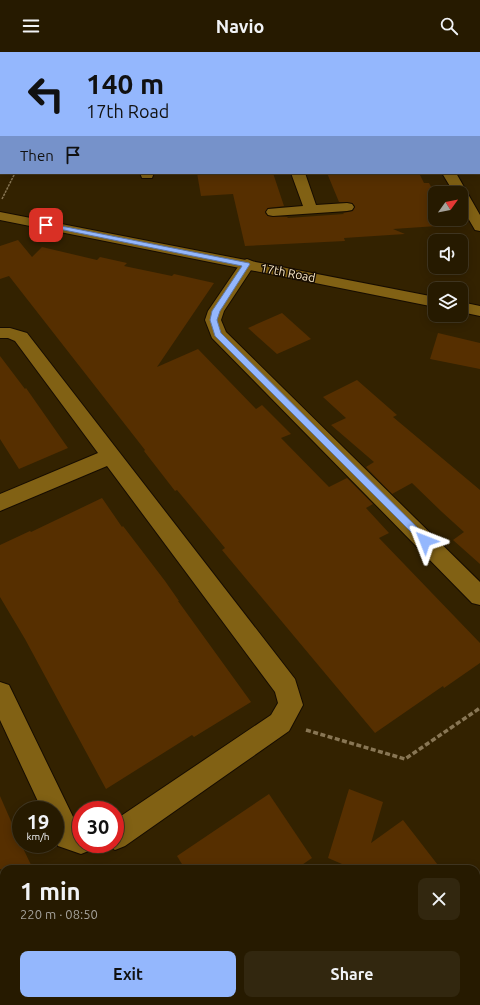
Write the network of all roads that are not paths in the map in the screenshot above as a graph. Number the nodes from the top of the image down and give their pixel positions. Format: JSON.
{"nodes":[{"id":1,"x":304,"y":52,"type":"edge"},
{"id":2,"x":317,"y":52,"type":"edge"},
{"id":3,"x":298,"y":174,"type":"edge"},
{"id":4,"x":450,"y":174,"type":"edge"},
{"id":5,"x":457,"y":186,"type":"edge"},
{"id":6,"x":468,"y":206,"type":"edge"},
{"id":7,"x":347,"y":207,"type":"dead end"},
{"id":8,"x":311,"y":210,"type":"junction"},
{"id":9,"x":273,"y":212,"type":"dead end"},
{"id":10,"x":0,"y":216,"type":"edge"},
{"id":11,"x":480,"y":227,"type":"edge"},
{"id":12,"x":247,"y":264,"type":"junction"},
{"id":13,"x":428,"y":301,"type":"edge"},
{"id":14,"x":468,"y":308,"type":"edge"},
{"id":15,"x":480,"y":311,"type":"edge"},
{"id":16,"x":0,"y":333,"type":"edge"},
{"id":17,"x":111,"y":456,"type":"junction"},
{"id":18,"x":0,"y":503,"type":"edge"},
{"id":19,"x":480,"y":596,"type":"edge"},
{"id":20,"x":0,"y":693,"type":"edge"},
{"id":21,"x":124,"y":830,"type":"edge"},
{"id":22,"x":72,"y":837,"type":"edge"}],
"edges":[{"from":1,"to":2,"type":"street"},
{"from":3,"to":8,"type":"street"},
{"from":4,"to":5,"type":"street"},
{"from":6,"to":11,"type":"street"},
{"from":7,"to":8,"type":"street"},
{"from":8,"to":9,"type":"street"},
{"from":10,"to":12,"type":"street","name":"17th Road"},
{"from":12,"to":13,"type":"street","name":"17th Road"},
{"from":12,"to":19,"type":"street"},
{"from":14,"to":15,"type":"street"},
{"from":16,"to":17,"type":"street"},
{"from":17,"to":18,"type":"street"},
{"from":17,"to":21,"type":"street"},
{"from":20,"to":22,"type":"street"}]}
